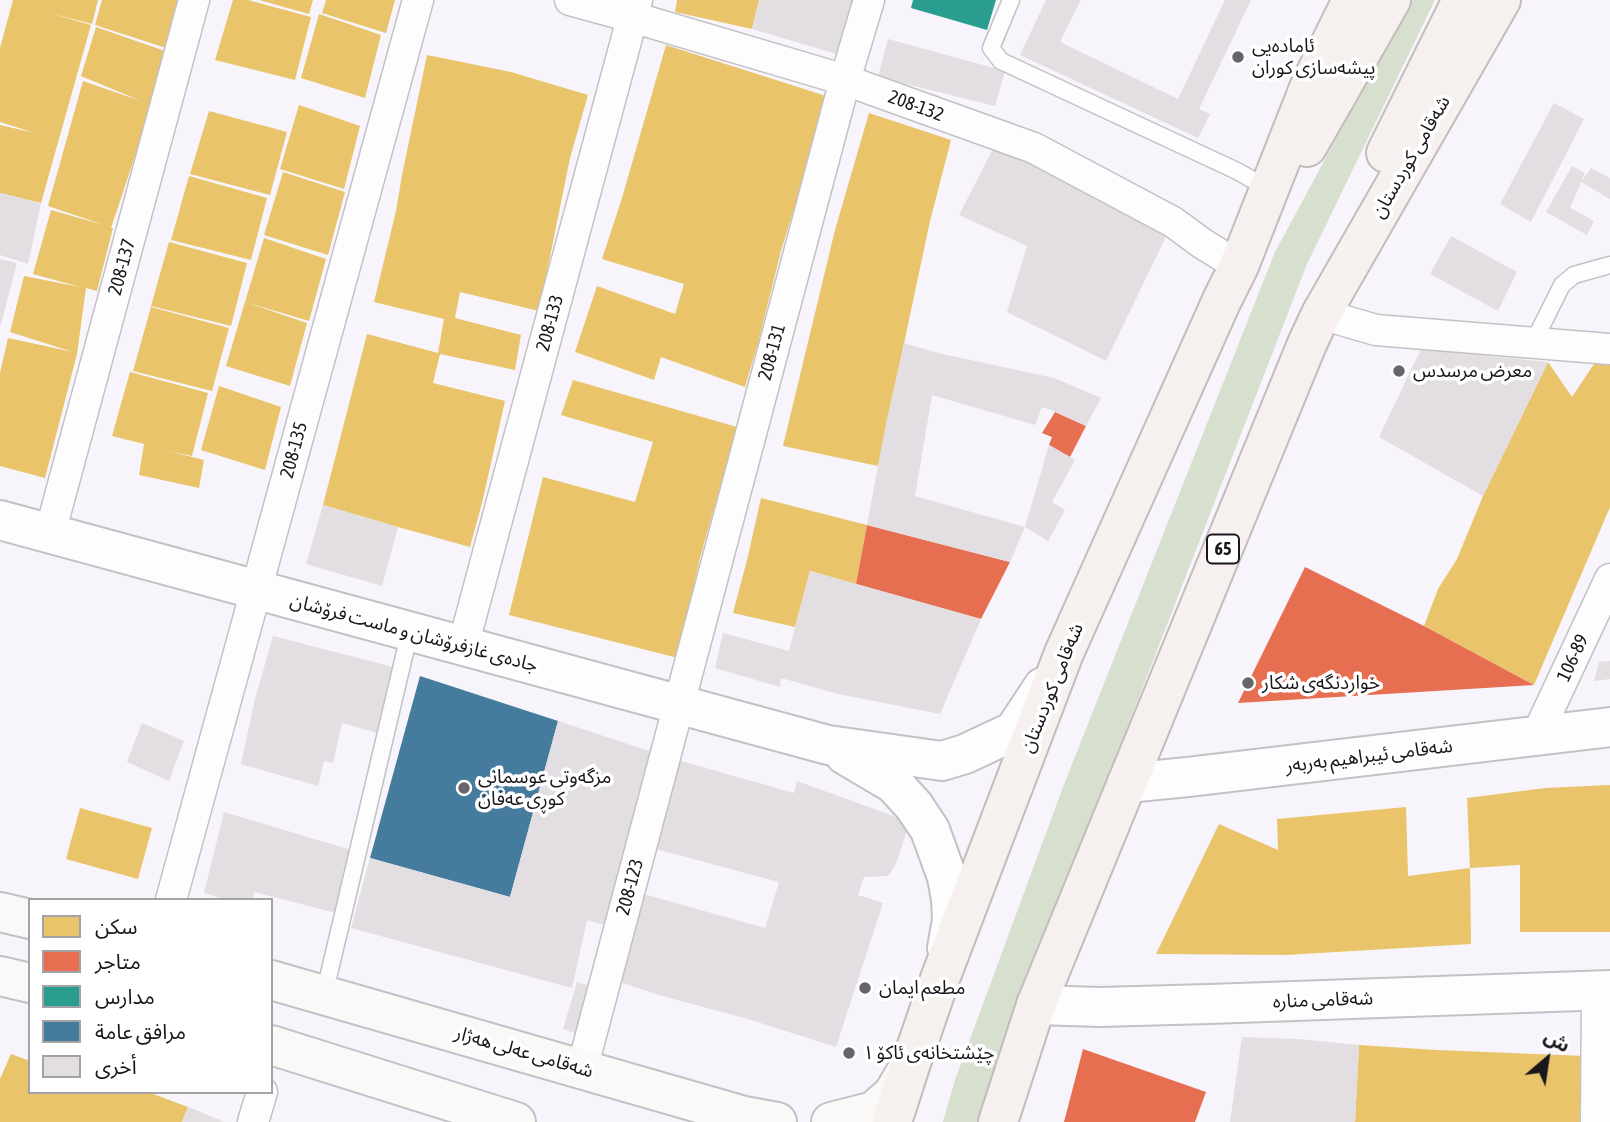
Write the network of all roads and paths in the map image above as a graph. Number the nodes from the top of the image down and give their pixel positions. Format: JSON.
{"nodes":[{"id":1,"x":194,"y":0,"type":"edge"},
{"id":2,"x":418,"y":0,"type":"edge"},
{"id":3,"x":570,"y":0,"type":"edge"},
{"id":4,"x":869,"y":0,"type":"edge"},
{"id":5,"x":1011,"y":0,"type":"edge"},
{"id":6,"x":1352,"y":0,"type":"edge"},
{"id":7,"x":1391,"y":0,"type":"edge"},
{"id":8,"x":1462,"y":0,"type":"edge"},
{"id":9,"x":1501,"y":0,"type":"edge"},
{"id":10,"x":635,"y":8,"type":"edge"},
{"id":11,"x":845,"y":80,"type":"junction"},
{"id":12,"x":1269,"y":189,"type":"junction"},
{"id":13,"x":1610,"y":265,"type":"edge"},
{"id":14,"x":1239,"y":266,"type":"junction"},
{"id":15,"x":1321,"y":314,"type":"junction"},
{"id":16,"x":1533,"y":343,"type":"junction"},
{"id":17,"x":1610,"y":349,"type":"edge"},
{"id":18,"x":0,"y":520,"type":"edge"},
{"id":19,"x":50,"y":533,"type":"junction"},
{"id":20,"x":1610,"y":579,"type":"edge"},
{"id":21,"x":256,"y":590,"type":"junction"},
{"id":22,"x":410,"y":631,"type":"junction"},
{"id":23,"x":463,"y":646,"type":"junction"},
{"id":24,"x":1065,"y":653,"type":"junction"},
{"id":25,"x":678,"y":705,"type":"junction"},
{"id":26,"x":1610,"y":727,"type":"edge"},
{"id":27,"x":1536,"y":737,"type":"junction"},
{"id":28,"x":828,"y":745,"type":"junction"},
{"id":29,"x":1127,"y":783,"type":"junction"},
{"id":30,"x":172,"y":898,"type":"edge"},
{"id":31,"x":0,"y":912,"type":"edge"},
{"id":32,"x":28,"y":919,"type":"edge"},
{"id":33,"x":0,"y":976,"type":"edge"},
{"id":34,"x":941,"y":976,"type":"junction"},
{"id":35,"x":273,"y":981,"type":"edge"},
{"id":36,"x":28,"y":983,"type":"edge"},
{"id":37,"x":1603,"y":991,"type":"edge"},
{"id":38,"x":324,"y":995,"type":"junction"},
{"id":39,"x":1036,"y":1005,"type":"junction"},
{"id":40,"x":273,"y":1052,"type":"edge"},
{"id":41,"x":910,"y":1066,"type":"junction"},
{"id":42,"x":582,"y":1069,"type":"junction"},
{"id":43,"x":261,"y":1094,"type":"edge"},
{"id":44,"x":718,"y":1114,"type":"edge"},
{"id":45,"x":253,"y":1122,"type":"edge"},
{"id":46,"x":516,"y":1122,"type":"edge"},
{"id":47,"x":777,"y":1122,"type":"edge"},
{"id":48,"x":831,"y":1122,"type":"edge"},
{"id":49,"x":892,"y":1122,"type":"edge"},
{"id":50,"x":998,"y":1122,"type":"edge"},
{"id":51,"x":1596,"y":1122,"type":"edge"}],
"edges":[{"from":1,"to":19,"type":"street","name":"208-137"},
{"from":2,"to":21,"type":"street","name":"208-135"},
{"from":3,"to":10,"type":"street","name":"208-132"},
{"from":4,"to":11,"type":"street","name":"208-131"},
{"from":5,"to":12,"type":"lane"},
{"from":6,"to":12,"type":"highway","name":"شەقامی کوردستان"},
{"from":7,"to":14,"type":"highway","name":"شەقامی کوردستان"},
{"from":8,"to":15,"type":"highway","name":"شەقامی کوردستان","number":"65"},
{"from":9,"to":15,"type":"highway","name":"شەقامی کوردستان","number":"65"},
{"from":10,"to":11,"type":"street","name":"208-132"},
{"from":10,"to":23,"type":"street","name":"208-133"},
{"from":11,"to":14,"type":"street","name":"208-132"},
{"from":11,"to":25,"type":"street","name":"208-131"},
{"from":12,"to":14,"type":"highway","name":"شەقامی کوردستان"},
{"from":13,"to":16,"type":"lane"},
{"from":14,"to":24,"type":"highway","name":"شەقامی کوردستان"},
{"from":15,"to":16,"type":"street"},
{"from":15,"to":29,"type":"highway","name":"شەقامی کوردستان","number":"65"},
{"from":16,"to":17,"type":"street"},
{"from":18,"to":19,"type":"street","name":"جاده‌ی غازفرۆشان و ماست فرۆشان"},
{"from":19,"to":21,"type":"street","name":"جاده‌ی غازفرۆشان و ماست فرۆشان"},
{"from":20,"to":27,"type":"street","name":"106-89"},
{"from":21,"to":22,"type":"street","name":"جاده‌ی غازفرۆشان و ماست فرۆشان"},
{"from":21,"to":30,"type":"street","name":"208-135"},
{"from":22,"to":23,"type":"street","name":"جاده‌ی غازفرۆشان و ماست فرۆشان"},
{"from":22,"to":38,"type":"lane"},
{"from":23,"to":25,"type":"street","name":"جاده‌ی غازفرۆشان و ماست فرۆشان"},
{"from":24,"to":28,"type":"street"},
{"from":24,"to":34,"type":"highway","name":"شەقامی کوردستان"},
{"from":25,"to":28,"type":"street","name":"جاده‌ی غازفرۆشان و ماست فرۆشان"},
{"from":25,"to":42,"type":"street","name":"208-123"},
{"from":26,"to":27,"type":"street","name":"شەقامی ئیبراهیم بەربەر"},
{"from":27,"to":29,"type":"street","name":"شەقامی ئیبراهیم بەربەر"},
{"from":28,"to":34,"type":"street"},
{"from":29,"to":39,"type":"highway","name":"شەقامی کوردستان","number":"65"},
{"from":31,"to":32,"type":"main road"},
{"from":33,"to":36,"type":"main road"},
{"from":34,"to":41,"type":"highway","name":"شەقامی کوردستان"},
{"from":35,"to":38,"type":"main road","name":"شەقامی عەلی هەژار"},
{"from":37,"to":39,"type":"street","name":"شەقامی منارە"},
{"from":37,"to":51,"type":"street"},
{"from":38,"to":42,"type":"main road","name":"شەقامی عەلی هەژار"},
{"from":39,"to":50,"type":"highway","name":"شەقامی کوردستان","number":"65"},
{"from":40,"to":46,"type":"main road"},
{"from":41,"to":48,"type":"main road"},
{"from":41,"to":49,"type":"highway","name":"شەقامی کوردستان"},
{"from":42,"to":44,"type":"main road","name":"شەقامی عەلی هەژار"},
{"from":43,"to":45,"type":"street"},
{"from":44,"to":47,"type":"main road","name":"شەقامی عەلی هەژار"}]}
